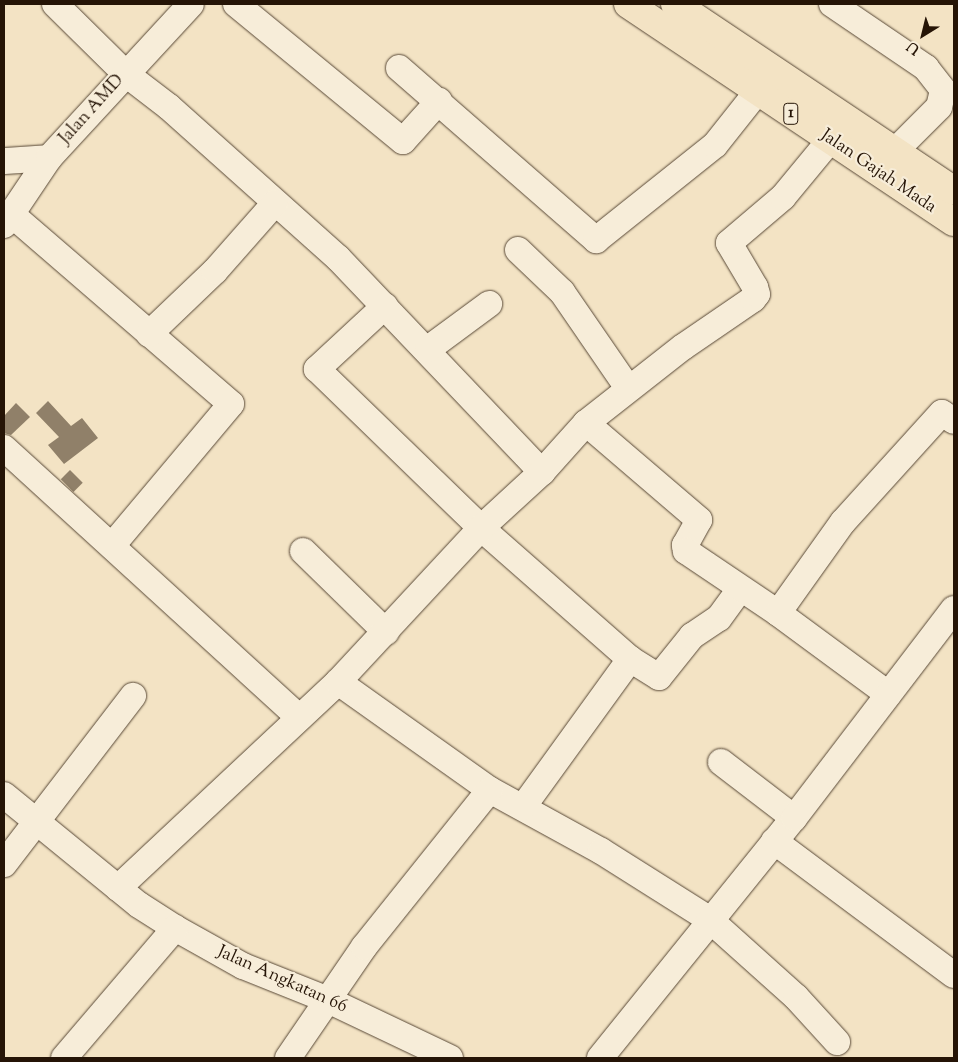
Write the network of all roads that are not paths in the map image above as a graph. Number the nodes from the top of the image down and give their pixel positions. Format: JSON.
{"nodes":[{"id":1,"x":55,"y":4,"type":"edge"},
{"id":2,"x":192,"y":4,"type":"edge"},
{"id":3,"x":236,"y":4,"type":"edge"},
{"id":4,"x":628,"y":4,"type":"edge"},
{"id":5,"x":675,"y":4,"type":"edge"},
{"id":6,"x":832,"y":4,"type":"edge"},
{"id":7,"x":399,"y":68,"type":"dead end"},
{"id":8,"x":126,"y":74,"type":"junction"},
{"id":9,"x":757,"y":92,"type":"junction"},
{"id":10,"x":439,"y":102,"type":"junction"},
{"id":11,"x":830,"y":140,"type":"junction"},
{"id":12,"x":895,"y":151,"type":"junction"},
{"id":13,"x":49,"y":158,"type":"junction"},
{"id":14,"x":4,"y":161,"type":"edge"},
{"id":15,"x":954,"y":191,"type":"edge"},
{"id":16,"x":275,"y":203,"type":"junction"},
{"id":17,"x":952,"y":217,"type":"edge"},
{"id":18,"x":7,"y":219,"type":"edge"},
{"id":19,"x":518,"y":250,"type":"dead end"},
{"id":20,"x":489,"y":304,"type":"dead end"},
{"id":21,"x":385,"y":306,"type":"junction"},
{"id":22,"x":149,"y":334,"type":"junction"},
{"id":23,"x":428,"y":349,"type":"junction"},
{"id":24,"x":628,"y":388,"type":"junction"},
{"id":25,"x":954,"y":422,"type":"edge"},
{"id":26,"x":586,"y":423,"type":"junction"},
{"id":27,"x":4,"y":448,"type":"edge"},
{"id":28,"x":542,"y":472,"type":"junction"},
{"id":29,"x":481,"y":528,"type":"junction"},
{"id":30,"x":112,"y":546,"type":"junction"},
{"id":31,"x":303,"y":551,"type":"dead end"},
{"id":32,"x":740,"y":588,"type":"junction"},
{"id":33,"x":954,"y":609,"type":"edge"},
{"id":34,"x":778,"y":612,"type":"junction"},
{"id":35,"x":386,"y":632,"type":"junction"},
{"id":36,"x":630,"y":659,"type":"junction"},
{"id":37,"x":338,"y":682,"type":"junction"},
{"id":38,"x":888,"y":694,"type":"junction"},
{"id":39,"x":133,"y":696,"type":"dead end"},
{"id":40,"x":298,"y":716,"type":"junction"},
{"id":41,"x":721,"y":762,"type":"dead end"},
{"id":42,"x":490,"y":790,"type":"junction"},
{"id":43,"x":4,"y":795,"type":"edge"},
{"id":44,"x":523,"y":806,"type":"junction"},
{"id":45,"x":794,"y":818,"type":"junction"},
{"id":46,"x":38,"y":822,"type":"junction"},
{"id":47,"x":774,"y":841,"type":"junction"},
{"id":48,"x":4,"y":864,"type":"edge"},
{"id":49,"x":118,"y":888,"type":"junction"},
{"id":50,"x":708,"y":919,"type":"junction"},
{"id":51,"x":175,"y":928,"type":"junction"},
{"id":52,"x":954,"y":975,"type":"edge"},
{"id":53,"x":328,"y":1000,"type":"junction"},
{"id":54,"x":837,"y":1042,"type":"dead end"},
{"id":55,"x":64,"y":1058,"type":"edge"},
{"id":56,"x":288,"y":1058,"type":"edge"},
{"id":57,"x":450,"y":1058,"type":"edge"},
{"id":58,"x":600,"y":1058,"type":"edge"}],
"edges":[{"from":1,"to":8,"type":"street"},
{"from":2,"to":8,"type":"street","name":"Jalan AMD"},
{"from":3,"to":10,"type":"street"},
{"from":4,"to":9,"type":"highway","name":"Jalan Gajah Mada","number":"1"},
{"from":5,"to":12,"type":"highway","name":"Jalan Gajah Mada","number":"1"},
{"from":6,"to":12,"type":"street"},
{"from":7,"to":10,"type":"street"},
{"from":8,"to":13,"type":"street","name":"Jalan AMD"},
{"from":8,"to":16,"type":"street"},
{"from":9,"to":10,"type":"street"},
{"from":9,"to":11,"type":"highway","name":"Jalan Gajah Mada","number":"1"},
{"from":11,"to":17,"type":"highway","name":"Jalan Gajah Mada","number":"1"},
{"from":11,"to":24,"type":"street"},
{"from":12,"to":15,"type":"highway","name":"Jalan Gajah Mada","number":"1"},
{"from":13,"to":14,"type":"street"},
{"from":13,"to":18,"type":"street","name":"Jalan AMD"},
{"from":16,"to":21,"type":"street"},
{"from":16,"to":22,"type":"street"},
{"from":18,"to":22,"type":"street"},
{"from":19,"to":24,"type":"street"},
{"from":20,"to":23,"type":"street"},
{"from":21,"to":23,"type":"street"},
{"from":21,"to":29,"type":"street"},
{"from":22,"to":30,"type":"street"},
{"from":23,"to":28,"type":"street"},
{"from":24,"to":26,"type":"street"},
{"from":25,"to":34,"type":"street"},
{"from":26,"to":28,"type":"street"},
{"from":26,"to":32,"type":"street"},
{"from":27,"to":30,"type":"street"},
{"from":28,"to":29,"type":"street"},
{"from":29,"to":35,"type":"street"},
{"from":29,"to":36,"type":"street"},
{"from":30,"to":40,"type":"street"},
{"from":31,"to":35,"type":"street"},
{"from":32,"to":34,"type":"street"},
{"from":32,"to":36,"type":"street"},
{"from":33,"to":38,"type":"street"},
{"from":34,"to":38,"type":"street"},
{"from":35,"to":37,"type":"street"},
{"from":36,"to":44,"type":"street"},
{"from":37,"to":40,"type":"street"},
{"from":37,"to":42,"type":"street"},
{"from":38,"to":45,"type":"street"},
{"from":39,"to":46,"type":"street"},
{"from":40,"to":49,"type":"street"},
{"from":41,"to":45,"type":"street"},
{"from":42,"to":44,"type":"street"},
{"from":42,"to":53,"type":"street"},
{"from":43,"to":46,"type":"street","name":"Jalan Angkatan 66"},
{"from":44,"to":50,"type":"street"},
{"from":45,"to":47,"type":"street"},
{"from":46,"to":48,"type":"street"},
{"from":46,"to":49,"type":"street","name":"Jalan Angkatan 66"},
{"from":47,"to":50,"type":"street"},
{"from":47,"to":52,"type":"street"},
{"from":49,"to":51,"type":"street","name":"Jalan Angkatan 66"},
{"from":50,"to":54,"type":"street"},
{"from":50,"to":58,"type":"street"},
{"from":51,"to":53,"type":"street","name":"Jalan Angkatan 66"},
{"from":51,"to":55,"type":"street"},
{"from":53,"to":56,"type":"street"},
{"from":53,"to":57,"type":"street","name":"Jalan Angkatan 66"}]}
